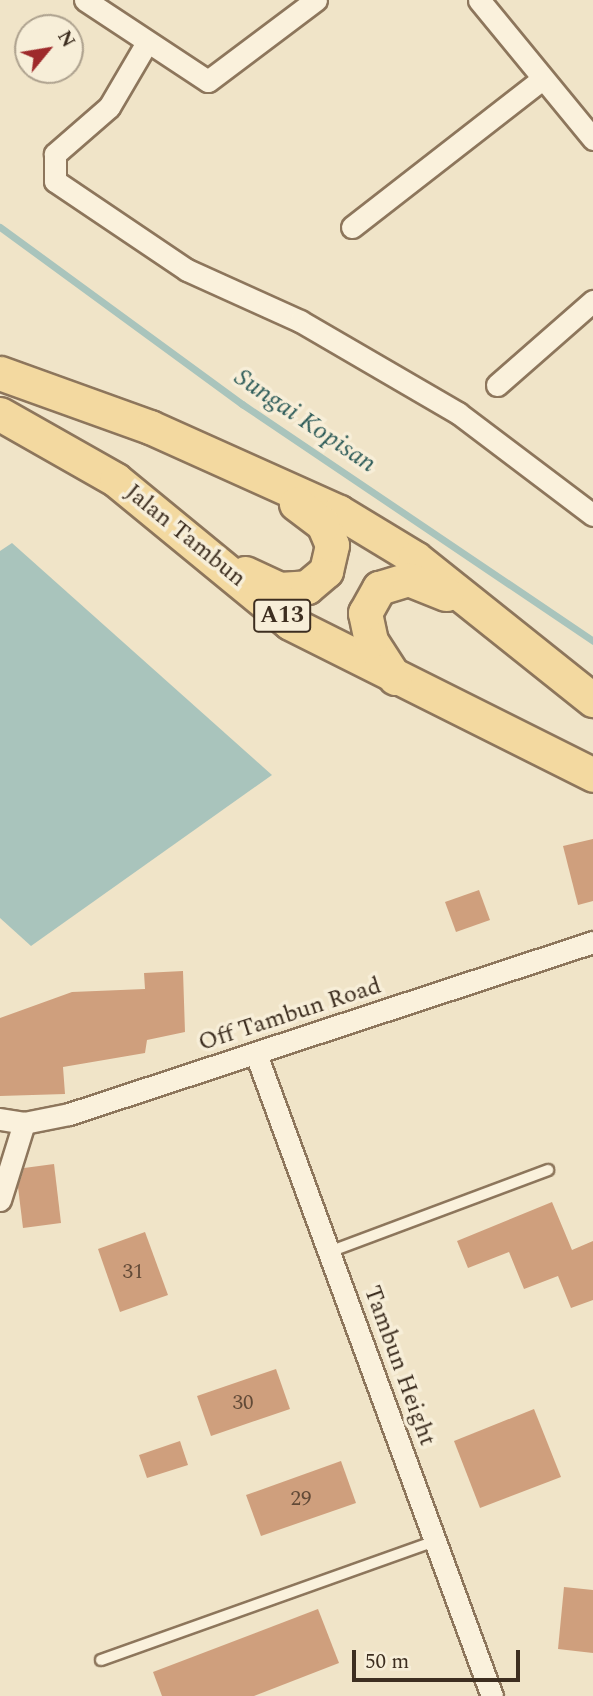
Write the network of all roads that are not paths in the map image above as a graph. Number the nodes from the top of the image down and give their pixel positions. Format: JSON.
{"nodes":[{"id":1,"x":85,"y":0,"type":"edge"},
{"id":2,"x":316,"y":0,"type":"edge"},
{"id":3,"x":479,"y":0,"type":"edge"},
{"id":4,"x":146,"y":44,"type":"junction"},
{"id":5,"x":542,"y":79,"type":"junction"},
{"id":6,"x":593,"y":139,"type":"edge"},
{"id":7,"x":352,"y":227,"type":"dead end"},
{"id":8,"x":593,"y":301,"type":"edge"},
{"id":9,"x":0,"y":361,"type":"edge"},
{"id":10,"x":0,"y":373,"type":"edge"},
{"id":11,"x":35,"y":382,"type":"junction"},
{"id":12,"x":497,"y":385,"type":"dead end"},
{"id":13,"x":0,"y":414,"type":"edge"},
{"id":14,"x":257,"y":477,"type":"junction"},
{"id":15,"x":593,"y":515,"type":"edge"},
{"id":16,"x":218,"y":561,"type":"junction"},
{"id":17,"x":471,"y":603,"type":"junction"},
{"id":18,"x":395,"y":678,"type":"junction"},
{"id":19,"x":593,"y":700,"type":"edge"},
{"id":20,"x":593,"y":775,"type":"edge"},
{"id":21,"x":593,"y":942,"type":"edge"},
{"id":22,"x":256,"y":1054,"type":"junction"},
{"id":23,"x":0,"y":1119,"type":"edge"},
{"id":24,"x":24,"y":1123,"type":"junction"},
{"id":25,"x":548,"y":1170,"type":"dead end"},
{"id":26,"x":0,"y":1200,"type":"edge"},
{"id":27,"x":329,"y":1252,"type":"junction"},
{"id":28,"x":436,"y":1541,"type":"junction"},
{"id":29,"x":101,"y":1660,"type":"dead end"},
{"id":30,"x":492,"y":1696,"type":"edge"}],
"edges":[{"from":1,"to":4,"type":"street"},
{"from":2,"to":4,"type":"street"},
{"from":3,"to":5,"type":"street"},
{"from":4,"to":15,"type":"street"},
{"from":5,"to":6,"type":"street"},
{"from":5,"to":7,"type":"street"},
{"from":8,"to":12,"type":"street"},
{"from":9,"to":11,"type":"lane"},
{"from":10,"to":11,"type":"main road"},
{"from":11,"to":14,"type":"main road"},
{"from":13,"to":16,"type":"main road","name":"Jalan Tambun","number":"A13"},
{"from":14,"to":16,"type":"main road"},
{"from":14,"to":17,"type":"main road"},
{"from":16,"to":18,"type":"main road","name":"Jalan Tambun","number":"A13"},
{"from":17,"to":18,"type":"main road"},
{"from":17,"to":19,"type":"main road"},
{"from":18,"to":20,"type":"main road","name":"Jalan Tambun","number":"A13"},
{"from":21,"to":22,"type":"street","name":"Off Tambun Road"},
{"from":22,"to":24,"type":"street","name":"Off Tambun Road"},
{"from":22,"to":27,"type":"street","name":"Tambun Height"},
{"from":23,"to":24,"type":"street","name":"Off Tambun Road"},
{"from":24,"to":26,"type":"street"},
{"from":25,"to":27,"type":"lane"},
{"from":27,"to":28,"type":"street","name":"Tambun Height"},
{"from":28,"to":29,"type":"lane"},
{"from":28,"to":30,"type":"street","name":"Tambun Height"}]}
